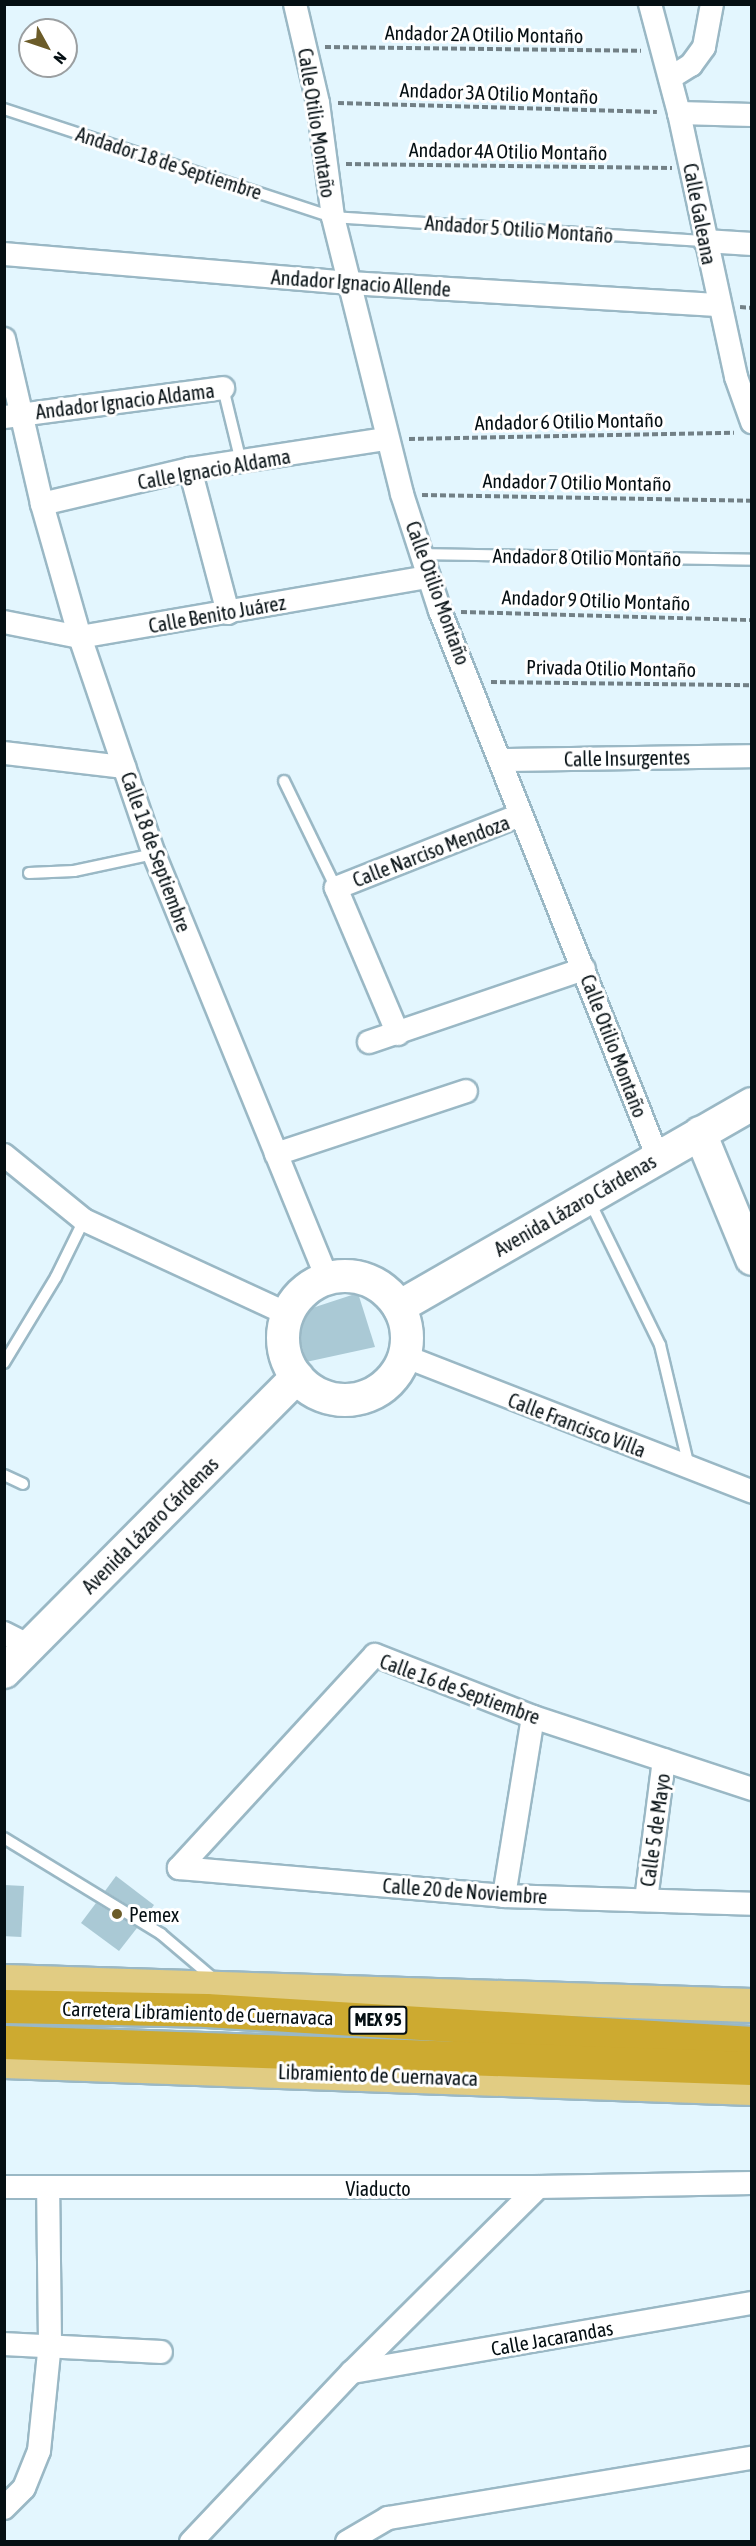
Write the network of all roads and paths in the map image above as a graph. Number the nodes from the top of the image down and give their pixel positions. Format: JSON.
{"nodes":[{"id":1,"x":296,"y":4,"type":"edge"},
{"id":2,"x":650,"y":4,"type":"edge"},
{"id":3,"x":712,"y":4,"type":"edge"},
{"id":4,"x":305,"y":46,"type":"junction"},
{"id":5,"x":663,"y":51,"type":"junction"},
{"id":6,"x":670,"y":78,"type":"junction"},
{"id":7,"x":318,"y":103,"type":"junction"},
{"id":8,"x":4,"y":109,"type":"edge"},
{"id":9,"x":679,"y":113,"type":"junction"},
{"id":10,"x":752,"y":115,"type":"edge"},
{"id":11,"x":324,"y":163,"type":"junction"},
{"id":12,"x":691,"y":169,"type":"junction"},
{"id":13,"x":333,"y":217,"type":"junction"},
{"id":14,"x":705,"y":241,"type":"junction"},
{"id":15,"x":752,"y":244,"type":"edge"},
{"id":16,"x":4,"y":254,"type":"edge"},
{"id":17,"x":348,"y":283,"type":"junction"},
{"id":18,"x":718,"y":305,"type":"junction"},
{"id":19,"x":4,"y":339,"type":"edge"},
{"id":20,"x":224,"y":388,"type":"joint"},
{"id":21,"x":13,"y":416,"type":"edge"},
{"id":22,"x":746,"y":427,"type":"edge"},
{"id":23,"x":387,"y":439,"type":"junction"},
{"id":24,"x":241,"y":462,"type":"junction"},
{"id":25,"x":190,"y":469,"type":"junction"},
{"id":26,"x":402,"y":494,"type":"junction"},
{"id":27,"x":752,"y":501,"type":"edge"},
{"id":28,"x":42,"y":504,"type":"junction"},
{"id":29,"x":422,"y":554,"type":"junction"},
{"id":30,"x":752,"y":561,"type":"edge"},
{"id":31,"x":429,"y":577,"type":"junction"},
{"id":32,"x":441,"y":611,"type":"junction"},
{"id":33,"x":228,"y":613,"type":"junction"},
{"id":34,"x":752,"y":620,"type":"edge"},
{"id":35,"x":4,"y":622,"type":"edge"},
{"id":36,"x":80,"y":637,"type":"junction"},
{"id":37,"x":470,"y":682,"type":"junction"},
{"id":38,"x":752,"y":685,"type":"edge"},
{"id":39,"x":4,"y":753,"type":"edge"},
{"id":40,"x":752,"y":756,"type":"edge"},
{"id":41,"x":502,"y":760,"type":"junction"},
{"id":42,"x":124,"y":767,"type":"junction"},
{"id":43,"x":284,"y":781,"type":"dead end"},
{"id":44,"x":520,"y":815,"type":"junction"},
{"id":45,"x":154,"y":854,"type":"junction"},
{"id":46,"x":29,"y":873,"type":"dead end"},
{"id":47,"x":336,"y":888,"type":"junction"},
{"id":48,"x":584,"y":969,"type":"junction"},
{"id":49,"x":398,"y":1034,"type":"junction"},
{"id":50,"x":369,"y":1042,"type":"dead end"},
{"id":51,"x":466,"y":1091,"type":"dead end"},
{"id":52,"x":752,"y":1104,"type":"edge"},
{"id":53,"x":700,"y":1133,"type":"junction"},
{"id":54,"x":276,"y":1154,"type":"junction"},
{"id":55,"x":4,"y":1155,"type":"edge"},
{"id":56,"x":658,"y":1158,"type":"junction"},
{"id":57,"x":587,"y":1197,"type":"junction"},
{"id":58,"x":84,"y":1220,"type":"junction"},
{"id":59,"x":752,"y":1259,"type":"edge"},
{"id":60,"x":327,"y":1278,"type":"junction"},
{"id":61,"x":399,"y":1306,"type":"junction"},
{"id":62,"x":287,"y":1314,"type":"junction"},
{"id":63,"x":404,"y":1356,"type":"junction"},
{"id":64,"x":4,"y":1362,"type":"edge"},
{"id":65,"x":297,"y":1377,"type":"junction"},
{"id":66,"x":689,"y":1468,"type":"junction"},
{"id":67,"x":4,"y":1475,"type":"edge"},
{"id":68,"x":23,"y":1484,"type":"dead end"},
{"id":69,"x":752,"y":1492,"type":"edge"},
{"id":70,"x":17,"y":1640,"type":"edge"},
{"id":71,"x":4,"y":1672,"type":"edge"},
{"id":72,"x":533,"y":1717,"type":"junction"},
{"id":73,"x":664,"y":1760,"type":"junction"},
{"id":74,"x":752,"y":1789,"type":"edge"},
{"id":75,"x":4,"y":1838,"type":"edge"},
{"id":76,"x":179,"y":1868,"type":"joint"},
{"id":77,"x":504,"y":1896,"type":"junction"},
{"id":78,"x":646,"y":1900,"type":"junction"},
{"id":79,"x":752,"y":1904,"type":"edge"},
{"id":80,"x":4,"y":1981,"type":"edge"},
{"id":81,"x":228,"y":1991,"type":"junction"},
{"id":82,"x":752,"y":2005,"type":"edge"},
{"id":83,"x":4,"y":2006,"type":"edge"},
{"id":84,"x":4,"y":2042,"type":"edge"},
{"id":85,"x":752,"y":2043,"type":"edge"},
{"id":86,"x":4,"y":2061,"type":"edge"},
{"id":87,"x":752,"y":2068,"type":"edge"},
{"id":88,"x":752,"y":2088,"type":"edge"},
{"id":89,"x":752,"y":2183,"type":"edge"},
{"id":90,"x":4,"y":2187,"type":"edge"},
{"id":91,"x":538,"y":2187,"type":"junction"},
{"id":92,"x":48,"y":2188,"type":"junction"},
{"id":93,"x":752,"y":2303,"type":"edge"},
{"id":94,"x":50,"y":2343,"type":"junction"},
{"id":95,"x":4,"y":2344,"type":"edge"},
{"id":96,"x":161,"y":2352,"type":"dead end"},
{"id":97,"x":352,"y":2372,"type":"junction"},
{"id":98,"x":752,"y":2458,"type":"edge"},
{"id":99,"x":4,"y":2508,"type":"edge"},
{"id":100,"x":191,"y":2541,"type":"edge"},
{"id":101,"x":347,"y":2541,"type":"edge"}],
"edges":[{"from":1,"to":4,"type":"street","name":"Calle Otilio Montaño"},
{"from":2,"to":5,"type":"street","name":"Calle Galeana"},
{"from":3,"to":6,"type":"street"},
{"from":4,"to":5,"type":"path","name":"Andador 2A Otilio Montaño"},
{"from":4,"to":7,"type":"street","name":"Calle Otilio Montaño"},
{"from":5,"to":6,"type":"street","name":"Calle Galeana"},
{"from":6,"to":9,"type":"street","name":"Calle Galeana"},
{"from":7,"to":9,"type":"path","name":"Andador 3A Otilio Montaño"},
{"from":7,"to":11,"type":"street","name":"Calle Otilio Montaño"},
{"from":8,"to":13,"type":"lane","name":"Andador 18 de Septiembre"},
{"from":9,"to":10,"type":"street"},
{"from":9,"to":12,"type":"street","name":"Calle Galeana"},
{"from":11,"to":12,"type":"path","name":"Andador 4A Otilio Montaño"},
{"from":11,"to":13,"type":"street","name":"Calle Otilio Montaño"},
{"from":12,"to":14,"type":"street","name":"Calle Galeana"},
{"from":13,"to":14,"type":"lane","name":"Andador 5 Otilio Montaño"},
{"from":13,"to":17,"type":"street","name":"Calle Otilio Montaño"},
{"from":14,"to":15,"type":"street"},
{"from":14,"to":18,"type":"street","name":"Calle Galeana"},
{"from":16,"to":17,"type":"street","name":"Andador Ignacio Allende"},
{"from":17,"to":18,"type":"street","name":"Andador Ignacio Allende"},
{"from":17,"to":23,"type":"street","name":"Calle Otilio Montaño"},
{"from":18,"to":22,"type":"street","name":"Calle Galeana"},
{"from":19,"to":21,"type":"street","name":"Calle 18 de Septiembre"},
{"from":20,"to":21,"type":"street","name":"Andador Ignacio Aldama"},
{"from":20,"to":24,"type":"lane","name":"Andador Ignacio Aldama"},
{"from":21,"to":28,"type":"street","name":"Calle 18 de Septiembre"},
{"from":22,"to":23,"type":"path","name":"Andador 6 Otilio Montaño"},
{"from":23,"to":24,"type":"street","name":"Calle Ignacio Aldama"},
{"from":23,"to":26,"type":"street","name":"Calle Otilio Montaño"},
{"from":24,"to":25,"type":"street","name":"Calle Ignacio Aldama"},
{"from":25,"to":28,"type":"street","name":"Calle Ignacio Aldama"},
{"from":25,"to":33,"type":"street"},
{"from":26,"to":27,"type":"path","name":"Andador 7 Otilio Montaño"},
{"from":26,"to":29,"type":"street","name":"Calle Otilio Montaño"},
{"from":28,"to":36,"type":"street","name":"Calle 18 de Septiembre"},
{"from":29,"to":30,"type":"lane","name":"Andador 8 Otilio Montaño"},
{"from":29,"to":31,"type":"street","name":"Calle Otilio Montaño"},
{"from":31,"to":32,"type":"street","name":"Calle Otilio Montaño"},
{"from":31,"to":33,"type":"street","name":"Calle Benito Juárez"},
{"from":32,"to":34,"type":"path","name":"Andador 9 Otilio Montaño"},
{"from":32,"to":37,"type":"street","name":"Calle Otilio Montaño"},
{"from":33,"to":36,"type":"street","name":"Calle Benito Juárez"},
{"from":35,"to":36,"type":"street","name":"Calle Benito Juárez"},
{"from":36,"to":42,"type":"street","name":"Calle 18 de Septiembre"},
{"from":37,"to":38,"type":"path","name":"Privada Otilio Montaño"},
{"from":37,"to":41,"type":"street","name":"Calle Otilio Montaño"},
{"from":39,"to":42,"type":"street"},
{"from":40,"to":41,"type":"street","name":"Calle Insurgentes"},
{"from":41,"to":44,"type":"street","name":"Calle Otilio Montaño"},
{"from":42,"to":45,"type":"street","name":"Calle 18 de Septiembre"},
{"from":43,"to":47,"type":"lane"},
{"from":44,"to":47,"type":"street","name":"Calle Narciso Mendoza"},
{"from":44,"to":48,"type":"street","name":"Calle Otilio Montaño"},
{"from":45,"to":46,"type":"lane"},
{"from":45,"to":54,"type":"street","name":"Calle 18 de Septiembre"},
{"from":47,"to":49,"type":"street","name":"Calle Narciso Mendoza"},
{"from":48,"to":49,"type":"street"},
{"from":48,"to":56,"type":"street","name":"Calle Otilio Montaño"},
{"from":49,"to":50,"type":"street"},
{"from":51,"to":54,"type":"street"},
{"from":52,"to":53,"type":"street","name":"Avenida Lázaro Cárdenas"},
{"from":53,"to":56,"type":"street","name":"Avenida Lázaro Cárdenas"},
{"from":53,"to":59,"type":"street"},
{"from":54,"to":60,"type":"street","name":"Calle 18 de Septiembre"},
{"from":55,"to":58,"type":"street"},
{"from":56,"to":57,"type":"street","name":"Avenida Lázaro Cárdenas"},
{"from":57,"to":61,"type":"street","name":"Avenida Lázaro Cárdenas"},
{"from":57,"to":66,"type":"lane"},
{"from":58,"to":62,"type":"street"},
{"from":58,"to":64,"type":"lane"},
{"from":60,"to":61,"type":"street"},
{"from":60,"to":62,"type":"street"},
{"from":61,"to":63,"type":"street"},
{"from":62,"to":65,"type":"street"},
{"from":63,"to":65,"type":"street"},
{"from":63,"to":66,"type":"street","name":"Calle Francisco Villa"},
{"from":65,"to":70,"type":"street","name":"Avenida Lázaro Cárdenas"},
{"from":66,"to":69,"type":"street","name":"Calle Francisco Villa"},
{"from":67,"to":68,"type":"lane"},
{"from":70,"to":71,"type":"street","name":"Avenida Lázaro Cárdenas"},
{"from":72,"to":73,"type":"street","name":"Calle 16 de Septiembre"},
{"from":72,"to":76,"type":"street","name":"Calle 16 de Septiembre"},
{"from":72,"to":77,"type":"street"},
{"from":73,"to":74,"type":"street","name":"Calle 16 de Septiembre"},
{"from":73,"to":78,"type":"street","name":"Calle 5 de Mayo"},
{"from":75,"to":81,"type":"lane"},
{"from":76,"to":77,"type":"street","name":"Calle 20 de Noviembre"},
{"from":77,"to":78,"type":"street","name":"Calle 20 de Noviembre"},
{"from":78,"to":79,"type":"street","name":"Calle 20 de Noviembre"},
{"from":80,"to":81,"type":"main road","number":"MEX 95"},
{"from":81,"to":82,"type":"main road","number":"MEX 95"},
{"from":83,"to":85,"type":"highway","name":"Carretera Libramiento de Cuernavaca","number":"MEX 95"},
{"from":84,"to":87,"type":"highway","name":"Carretera Libramiento de Cuernavaca","number":"MEX 95"},
{"from":86,"to":88,"type":"main road","name":"Libramiento de Cuernavaca"},
{"from":89,"to":91,"type":"street","name":"Viaducto"},
{"from":90,"to":92,"type":"street","name":"Viaducto"},
{"from":91,"to":92,"type":"street","name":"Viaducto"},
{"from":91,"to":97,"type":"street"},
{"from":92,"to":94,"type":"street"},
{"from":93,"to":97,"type":"street","name":"Calle Jacarandas"},
{"from":94,"to":95,"type":"street"},
{"from":94,"to":96,"type":"street"},
{"from":94,"to":99,"type":"street"},
{"from":97,"to":100,"type":"street"},
{"from":98,"to":101,"type":"street"}]}
